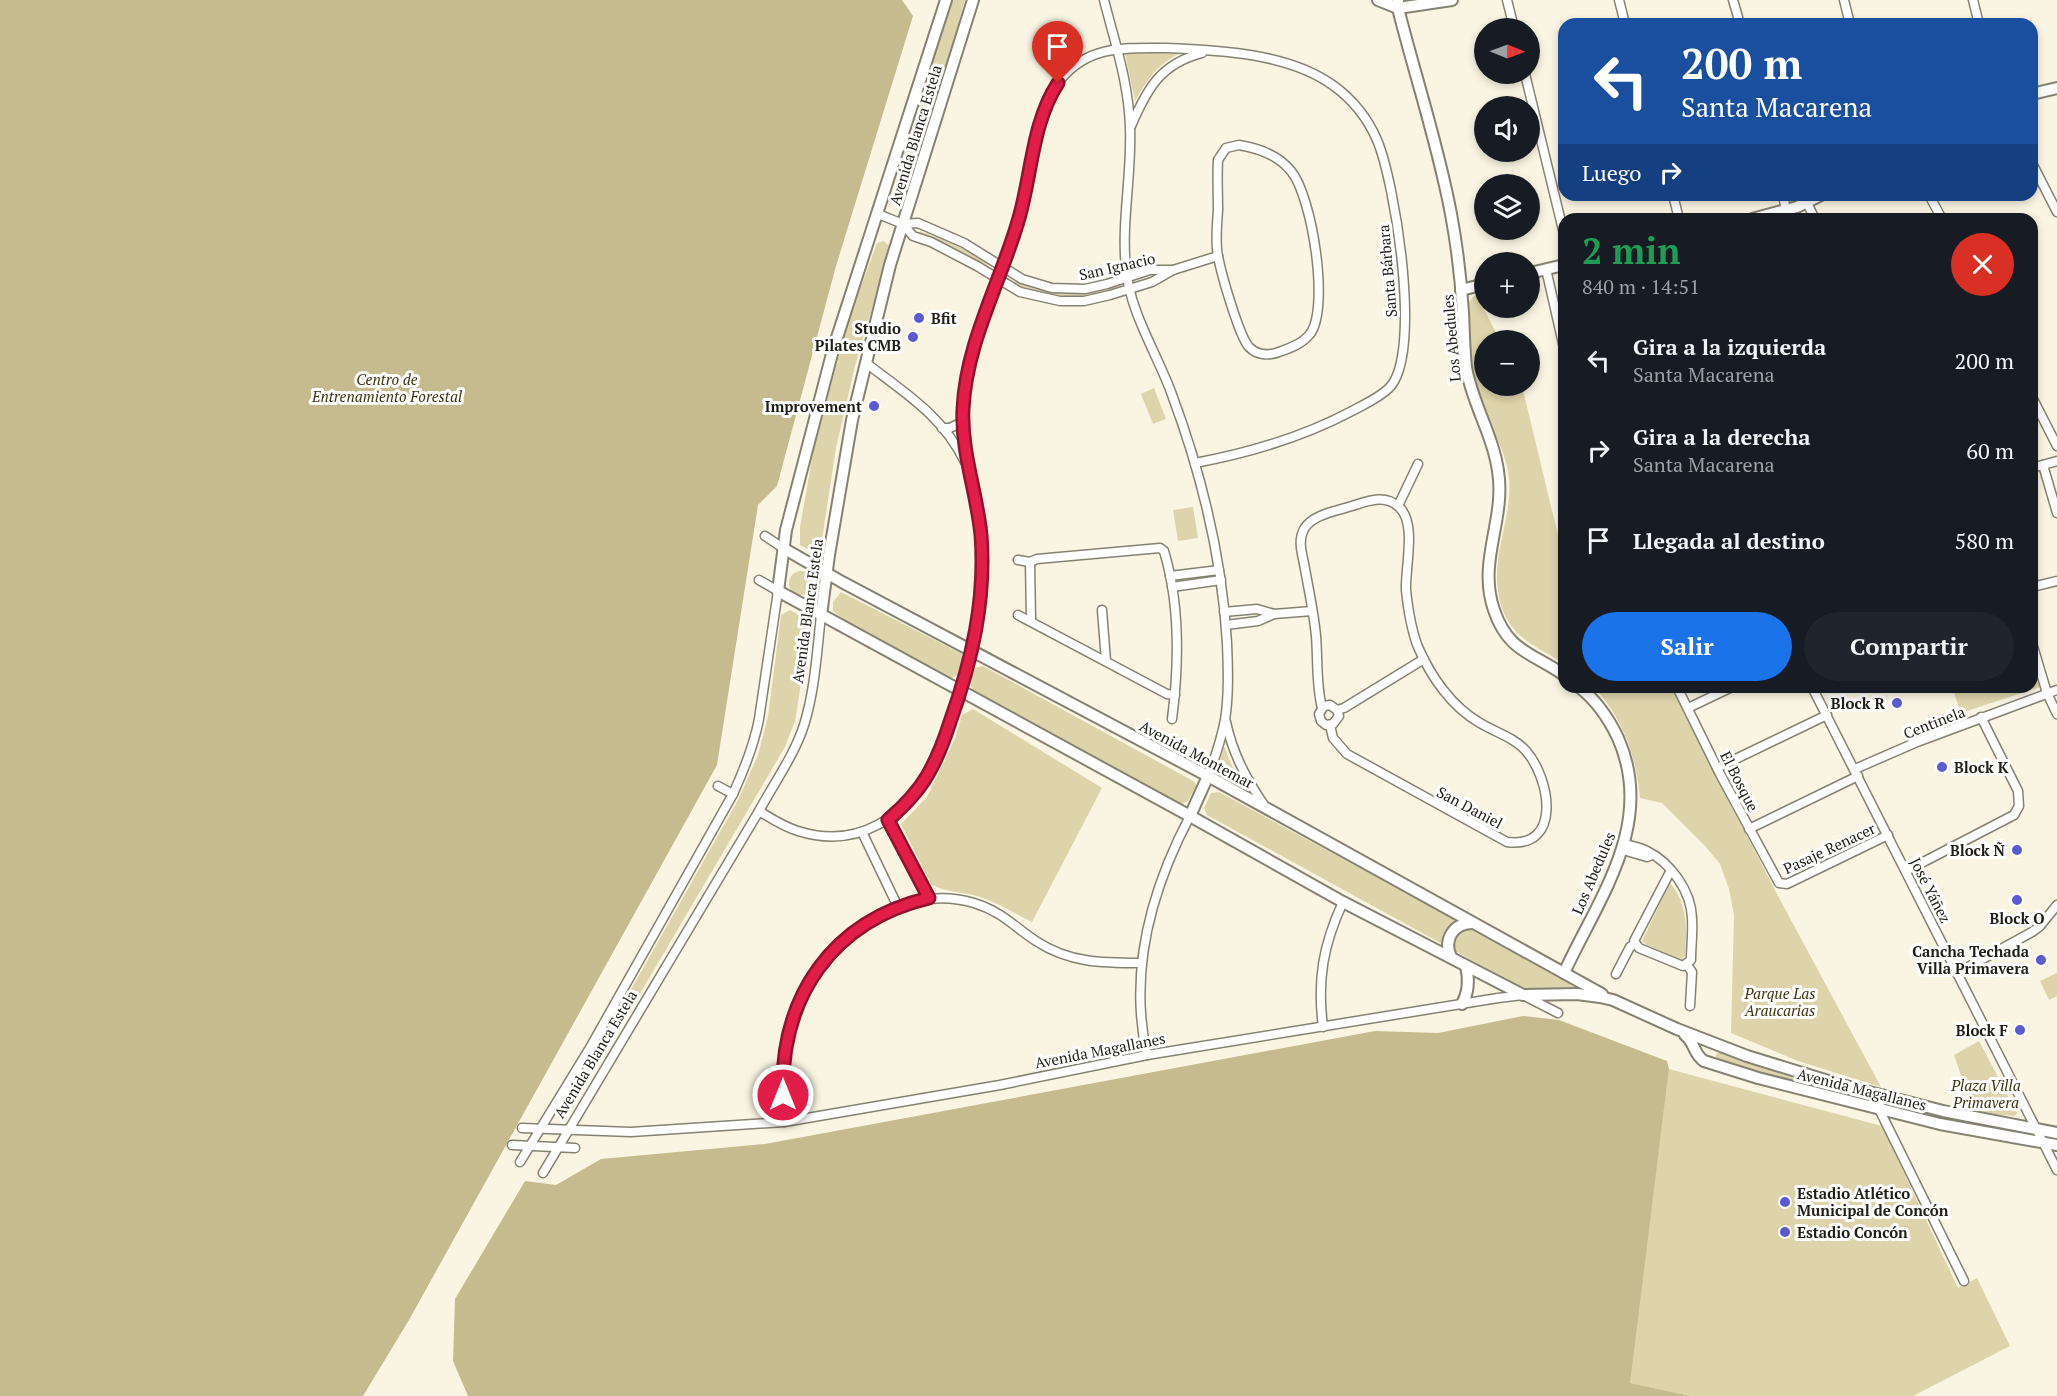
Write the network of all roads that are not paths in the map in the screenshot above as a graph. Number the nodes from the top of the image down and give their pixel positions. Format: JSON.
{"nodes":[{"id":1,"x":946,"y":0,"type":"edge"},
{"id":2,"x":973,"y":0,"type":"edge"},
{"id":3,"x":1104,"y":0,"type":"edge"},
{"id":4,"x":1378,"y":0,"type":"edge"},
{"id":5,"x":1452,"y":0,"type":"edge"},
{"id":6,"x":1507,"y":0,"type":"edge"},
{"id":7,"x":1619,"y":0,"type":"edge"},
{"id":8,"x":1734,"y":0,"type":"edge"},
{"id":9,"x":1844,"y":0,"type":"edge"},
{"id":10,"x":1972,"y":0,"type":"edge"},
{"id":11,"x":1398,"y":4,"type":"edge"},
{"id":12,"x":1512,"y":18,"type":"edge"},
{"id":13,"x":1624,"y":18,"type":"edge"},
{"id":14,"x":1738,"y":18,"type":"edge"},
{"id":15,"x":1848,"y":18,"type":"edge"},
{"id":16,"x":1977,"y":18,"type":"edge"},
{"id":17,"x":1118,"y":49,"type":"junction"},
{"id":18,"x":1211,"y":51,"type":"junction"},
{"id":19,"x":1527,"y":84,"type":"edge"},
{"id":20,"x":2057,"y":88,"type":"edge"},
{"id":21,"x":2038,"y":93,"type":"edge"},
{"id":22,"x":1130,"y":130,"type":"junction"},
{"id":23,"x":2038,"y":175,"type":"edge"},
{"id":24,"x":1784,"y":201,"type":"edge"},
{"id":25,"x":1810,"y":201,"type":"edge"},
{"id":26,"x":1807,"y":203,"type":"junction"},
{"id":27,"x":1786,"y":211,"type":"junction"},
{"id":28,"x":2057,"y":212,"type":"edge"},
{"id":29,"x":1559,"y":213,"type":"edge"},
{"id":30,"x":1778,"y":213,"type":"edge"},
{"id":31,"x":1812,"y":213,"type":"edge"},
{"id":32,"x":878,"y":214,"type":"junction"},
{"id":33,"x":903,"y":224,"type":"junction"},
{"id":34,"x":1218,"y":256,"type":"junction"},
{"id":35,"x":1558,"y":266,"type":"edge"},
{"id":36,"x":1003,"y":267,"type":"junction"},
{"id":37,"x":1546,"y":269,"type":"junction"},
{"id":38,"x":1173,"y":270,"type":"junction"},
{"id":39,"x":1540,"y":270,"type":"edge"},
{"id":40,"x":1127,"y":277,"type":"junction"},
{"id":41,"x":999,"y":280,"type":"junction"},
{"id":42,"x":1474,"y":287,"type":"edge"},
{"id":43,"x":1130,"y":289,"type":"junction"},
{"id":44,"x":1461,"y":290,"type":"junction"},
{"id":45,"x":1558,"y":322,"type":"edge"},
{"id":46,"x":866,"y":363,"type":"junction"},
{"id":47,"x":2038,"y":409,"type":"edge"},
{"id":48,"x":963,"y":422,"type":"junction"},
{"id":49,"x":942,"y":428,"type":"junction"},
{"id":50,"x":2057,"y":446,"type":"edge"},
{"id":51,"x":2057,"y":461,"type":"edge"},
{"id":52,"x":1195,"y":463,"type":"junction"},
{"id":53,"x":1418,"y":464,"type":"dead end"},
{"id":54,"x":2043,"y":465,"type":"junction"},
{"id":55,"x":2038,"y":466,"type":"edge"},
{"id":56,"x":967,"y":468,"type":"junction"},
{"id":57,"x":1398,"y":506,"type":"junction"},
{"id":58,"x":2057,"y":513,"type":"edge"},
{"id":59,"x":765,"y":536,"type":"dead end"},
{"id":60,"x":783,"y":548,"type":"junction"},
{"id":61,"x":1018,"y":560,"type":"dead end"},
{"id":62,"x":1030,"y":562,"type":"junction"},
{"id":63,"x":1219,"y":570,"type":"junction"},
{"id":64,"x":827,"y":573,"type":"junction"},
{"id":65,"x":1170,"y":576,"type":"junction"},
{"id":66,"x":759,"y":580,"type":"dead end"},
{"id":67,"x":1221,"y":580,"type":"junction"},
{"id":68,"x":2057,"y":581,"type":"edge"},
{"id":69,"x":2038,"y":586,"type":"edge"},
{"id":70,"x":1172,"y":587,"type":"junction"},
{"id":71,"x":778,"y":591,"type":"junction"},
{"id":72,"x":1102,"y":610,"type":"dead end"},
{"id":73,"x":1312,"y":611,"type":"junction"},
{"id":74,"x":1224,"y":612,"type":"junction"},
{"id":75,"x":1274,"y":614,"type":"junction"},
{"id":76,"x":821,"y":615,"type":"junction"},
{"id":77,"x":1018,"y":615,"type":"dead end"},
{"id":78,"x":1031,"y":621,"type":"junction"},
{"id":79,"x":1226,"y":625,"type":"junction"},
{"id":80,"x":973,"y":651,"type":"junction"},
{"id":81,"x":1424,"y":659,"type":"junction"},
{"id":82,"x":1106,"y":662,"type":"junction"},
{"id":83,"x":2038,"y":662,"type":"edge"},
{"id":84,"x":1558,"y":672,"type":"edge"},
{"id":85,"x":2057,"y":690,"type":"edge"},
{"id":86,"x":961,"y":692,"type":"junction"},
{"id":87,"x":1586,"y":693,"type":"edge"},
{"id":88,"x":1680,"y":693,"type":"edge"},
{"id":89,"x":1719,"y":693,"type":"edge"},
{"id":90,"x":1815,"y":693,"type":"edge"},
{"id":91,"x":2048,"y":693,"type":"junction"},
{"id":92,"x":1175,"y":695,"type":"junction"},
{"id":93,"x":1322,"y":708,"type":"junction"},
{"id":94,"x":1688,"y":708,"type":"junction"},
{"id":95,"x":1337,"y":710,"type":"junction"},
{"id":96,"x":1827,"y":714,"type":"junction"},
{"id":97,"x":2057,"y":714,"type":"edge"},
{"id":98,"x":1981,"y":717,"type":"junction"},
{"id":99,"x":1172,"y":719,"type":"dead end"},
{"id":100,"x":1225,"y":719,"type":"junction"},
{"id":101,"x":1330,"y":725,"type":"junction"},
{"id":102,"x":1717,"y":768,"type":"junction"},
{"id":103,"x":1857,"y":773,"type":"junction"},
{"id":104,"x":1208,"y":776,"type":"junction"},
{"id":105,"x":718,"y":786,"type":"dead end"},
{"id":106,"x":733,"y":794,"type":"junction"},
{"id":107,"x":1266,"y":808,"type":"junction"},
{"id":108,"x":759,"y":812,"type":"junction"},
{"id":109,"x":1190,"y":816,"type":"junction"},
{"id":110,"x":888,"y":820,"type":"junction"},
{"id":111,"x":1749,"y":829,"type":"junction"},
{"id":112,"x":862,"y":832,"type":"junction"},
{"id":113,"x":1888,"y":835,"type":"junction"},
{"id":114,"x":1624,"y":847,"type":"junction"},
{"id":115,"x":1671,"y":870,"type":"junction"},
{"id":116,"x":1906,"y":871,"type":"junction"},
{"id":117,"x":1782,"y":885,"type":"joint"},
{"id":118,"x":929,"y":898,"type":"junction"},
{"id":119,"x":1343,"y":902,"type":"junction"},
{"id":120,"x":2057,"y":905,"type":"edge"},
{"id":121,"x":898,"y":907,"type":"junction"},
{"id":122,"x":1473,"y":923,"type":"junction"},
{"id":123,"x":1635,"y":944,"type":"junction"},
{"id":124,"x":1451,"y":957,"type":"junction"},
{"id":125,"x":1141,"y":963,"type":"junction"},
{"id":126,"x":1687,"y":965,"type":"junction"},
{"id":127,"x":1466,"y":966,"type":"junction"},
{"id":128,"x":1958,"y":973,"type":"junction"},
{"id":129,"x":1564,"y":974,"type":"junction"},
{"id":130,"x":1616,"y":974,"type":"dead end"},
{"id":131,"x":1523,"y":995,"type":"junction"},
{"id":132,"x":1613,"y":1000,"type":"junction"},
{"id":133,"x":1462,"y":1004,"type":"junction"},
{"id":134,"x":1689,"y":1006,"type":"dead end"},
{"id":135,"x":1558,"y":1013,"type":"dead end"},
{"id":136,"x":1323,"y":1028,"type":"junction"},
{"id":137,"x":1677,"y":1029,"type":"junction"},
{"id":138,"x":1725,"y":1047,"type":"junction"},
{"id":139,"x":1147,"y":1054,"type":"junction"},
{"id":140,"x":1710,"y":1063,"type":"junction"},
{"id":141,"x":1882,"y":1096,"type":"junction"},
{"id":142,"x":1879,"y":1109,"type":"junction"},
{"id":143,"x":784,"y":1122,"type":"junction"},
{"id":144,"x":522,"y":1128,"type":"dead end"},
{"id":145,"x":541,"y":1129,"type":"junction"},
{"id":146,"x":2037,"y":1130,"type":"junction"},
{"id":147,"x":567,"y":1131,"type":"junction"},
{"id":148,"x":2057,"y":1133,"type":"edge"},
{"id":149,"x":2044,"y":1144,"type":"junction"},
{"id":150,"x":512,"y":1145,"type":"dead end"},
{"id":151,"x":2057,"y":1145,"type":"edge"},
{"id":152,"x":531,"y":1146,"type":"junction"},
{"id":153,"x":558,"y":1147,"type":"junction"},
{"id":154,"x":575,"y":1148,"type":"dead end"},
{"id":155,"x":520,"y":1162,"type":"dead end"},
{"id":156,"x":2057,"y":1170,"type":"edge"},
{"id":157,"x":543,"y":1173,"type":"dead end"},
{"id":158,"x":1964,"y":1281,"type":"dead end"}],
"edges":[{"from":1,"to":32,"type":"main road","name":"Avenida Blanca Estela"},
{"from":2,"to":33,"type":"main road","name":"Avenida Blanca Estela"},
{"from":3,"to":17,"type":"street"},
{"from":4,"to":11,"type":"main road"},
{"from":5,"to":11,"type":"main road"},
{"from":6,"to":12,"type":"street"},
{"from":7,"to":13,"type":"street"},
{"from":8,"to":14,"type":"street"},
{"from":9,"to":15,"type":"street"},
{"from":10,"to":16,"type":"street"},
{"from":11,"to":44,"type":"main road","name":"Los Abedules"},
{"from":17,"to":18,"type":"street","name":"Santa Bárbara"},
{"from":17,"to":22,"type":"street"},
{"from":17,"to":36,"type":"street","name":"Santa Bárbara"},
{"from":18,"to":22,"type":"street","name":"Santa Bárbara"},
{"from":18,"to":52,"type":"street","name":"Santa Bárbara"},
{"from":19,"to":29,"type":"street"},
{"from":20,"to":21,"type":"main road"},
{"from":22,"to":40,"type":"street"},
{"from":23,"to":28,"type":"street"},
{"from":24,"to":27,"type":"street"},
{"from":25,"to":26,"type":"main road"},
{"from":26,"to":27,"type":"main road"},
{"from":26,"to":31,"type":"street"},
{"from":27,"to":30,"type":"main road"},
{"from":32,"to":33,"type":"street","name":"San Ignacio"},
{"from":32,"to":60,"type":"main road","name":"Avenida Blanca Estela"},
{"from":33,"to":36,"type":"street","name":"San Ignacio"},
{"from":33,"to":41,"type":"street","name":"San Ignacio"},
{"from":33,"to":46,"type":"main road","name":"Avenida Blanca Estela"},
{"from":34,"to":34,"type":"street"},
{"from":34,"to":38,"type":"street","name":"San Ignacio"},
{"from":35,"to":37,"type":"main road"},
{"from":36,"to":40,"type":"street","name":"San Ignacio"},
{"from":36,"to":41,"type":"street","name":"Santa Bárbara"},
{"from":37,"to":39,"type":"main road"},
{"from":37,"to":45,"type":"street"},
{"from":38,"to":40,"type":"street","name":"San Ignacio"},
{"from":38,"to":43,"type":"street","name":"San Ignacio"},
{"from":40,"to":43,"type":"street"},
{"from":41,"to":43,"type":"street","name":"San Ignacio"},
{"from":41,"to":48,"type":"street","name":"Santa Bárbara"},
{"from":42,"to":44,"type":"main road"},
{"from":43,"to":52,"type":"street"},
{"from":44,"to":84,"type":"main road","name":"Los Abedules"},
{"from":46,"to":49,"type":"street"},
{"from":46,"to":64,"type":"main road","name":"Avenida Blanca Estela"},
{"from":47,"to":50,"type":"street"},
{"from":48,"to":49,"type":"street"},
{"from":48,"to":56,"type":"street","name":"Santa Bárbara"},
{"from":49,"to":56,"type":"street"},
{"from":51,"to":54,"type":"street"},
{"from":52,"to":63,"type":"street"},
{"from":53,"to":57,"type":"street"},
{"from":54,"to":55,"type":"street"},
{"from":54,"to":58,"type":"street"},
{"from":56,"to":80,"type":"street"},
{"from":57,"to":73,"type":"street","name":"San Daniel"},
{"from":57,"to":81,"type":"street","name":"San Daniel"},
{"from":59,"to":60,"type":"street","name":"Avenida Montemar"},
{"from":60,"to":64,"type":"main road","name":"Avenida Montemar"},
{"from":60,"to":71,"type":"main road","name":"Avenida Blanca Estela"},
{"from":61,"to":62,"type":"street"},
{"from":62,"to":65,"type":"street"},
{"from":62,"to":78,"type":"street"},
{"from":63,"to":65,"type":"street"},
{"from":63,"to":67,"type":"street"},
{"from":64,"to":76,"type":"main road","name":"Avenida Blanca Estela"},
{"from":64,"to":80,"type":"main road","name":"Avenida Montemar"},
{"from":65,"to":70,"type":"street"},
{"from":66,"to":71,"type":"street"},
{"from":67,"to":70,"type":"street"},
{"from":67,"to":74,"type":"street"},
{"from":68,"to":69,"type":"street"},
{"from":70,"to":92,"type":"street"},
{"from":71,"to":76,"type":"main road"},
{"from":71,"to":106,"type":"street","name":"Avenida Blanca Estela"},
{"from":72,"to":82,"type":"street"},
{"from":73,"to":75,"type":"street"},
{"from":73,"to":93,"type":"street","name":"San Daniel"},
{"from":74,"to":75,"type":"street"},
{"from":74,"to":79,"type":"street"},
{"from":75,"to":79,"type":"street"},
{"from":76,"to":86,"type":"main road"},
{"from":76,"to":108,"type":"street","name":"Avenida Blanca Estela"},
{"from":77,"to":78,"type":"street"},
{"from":78,"to":82,"type":"street"},
{"from":79,"to":100,"type":"street"},
{"from":80,"to":86,"type":"street"},
{"from":80,"to":104,"type":"main road","name":"Avenida Montemar"},
{"from":81,"to":95,"type":"street"},
{"from":81,"to":101,"type":"street","name":"San Daniel"},
{"from":82,"to":92,"type":"street"},
{"from":83,"to":91,"type":"street"},
{"from":85,"to":91,"type":"street","name":"Centinela"},
{"from":86,"to":109,"type":"main road"},
{"from":86,"to":110,"type":"street"},
{"from":87,"to":114,"type":"main road","name":"Los Abedules"},
{"from":88,"to":94,"type":"street","name":"El Bosque"},
{"from":89,"to":94,"type":"street"},
{"from":90,"to":96,"type":"street","name":"José Yáñez"},
{"from":91,"to":97,"type":"street"},
{"from":91,"to":98,"type":"street","name":"Centinela"},
{"from":92,"to":99,"type":"street"},
{"from":93,"to":95,"type":"street"},
{"from":93,"to":101,"type":"street","name":"San Daniel"},
{"from":94,"to":102,"type":"street","name":"El Bosque"},
{"from":95,"to":101,"type":"street"},
{"from":96,"to":102,"type":"street"},
{"from":96,"to":103,"type":"street","name":"José Yáñez"},
{"from":98,"to":103,"type":"street","name":"Centinela"},
{"from":98,"to":116,"type":"street"},
{"from":100,"to":104,"type":"street"},
{"from":100,"to":107,"type":"street"},
{"from":102,"to":111,"type":"street","name":"El Bosque"},
{"from":103,"to":111,"type":"street","name":"Centinela"},
{"from":103,"to":113,"type":"street","name":"José Yáñez"},
{"from":104,"to":107,"type":"main road","name":"Avenida Montemar"},
{"from":104,"to":109,"type":"main road"},
{"from":105,"to":106,"type":"street"},
{"from":106,"to":145,"type":"street","name":"Avenida Blanca Estela"},
{"from":107,"to":122,"type":"main road","name":"Avenida Montemar"},
{"from":108,"to":112,"type":"street"},
{"from":108,"to":147,"type":"street","name":"Avenida Blanca Estela"},
{"from":109,"to":119,"type":"main road"},
{"from":109,"to":125,"type":"street"},
{"from":110,"to":112,"type":"street"},
{"from":110,"to":118,"type":"street"},
{"from":111,"to":117,"type":"street","name":"El Bosque"},
{"from":112,"to":121,"type":"street"},
{"from":113,"to":116,"type":"street","name":"José Yáñez"},
{"from":113,"to":117,"type":"street","name":"Pasaje Renacer"},
{"from":114,"to":115,"type":"street"},
{"from":114,"to":129,"type":"main road","name":"Los Abedules"},
{"from":115,"to":123,"type":"street"},
{"from":115,"to":126,"type":"street"},
{"from":116,"to":128,"type":"street","name":"José Yáñez"},
{"from":118,"to":121,"type":"street"},
{"from":118,"to":125,"type":"street"},
{"from":119,"to":124,"type":"main road"},
{"from":119,"to":136,"type":"street"},
{"from":120,"to":128,"type":"street"},
{"from":121,"to":143,"type":"street"},
{"from":122,"to":124,"type":"main road"},
{"from":122,"to":129,"type":"main road","name":"Avenida Montemar"},
{"from":123,"to":126,"type":"street"},
{"from":123,"to":130,"type":"street"},
{"from":124,"to":127,"type":"main road"},
{"from":125,"to":139,"type":"street"},
{"from":126,"to":134,"type":"street"},
{"from":127,"to":131,"type":"main road"},
{"from":127,"to":133,"type":"main road"},
{"from":128,"to":146,"type":"street","name":"José Yáñez"},
{"from":129,"to":132,"type":"main road","name":"Avenida Montemar"},
{"from":131,"to":132,"type":"main road","name":"Avenida Magallanes"},
{"from":131,"to":133,"type":"street","name":"Avenida Magallanes"},
{"from":131,"to":135,"type":"street"},
{"from":132,"to":137,"type":"main road","name":"Avenida Magallanes"},
{"from":133,"to":136,"type":"street","name":"Avenida Magallanes"},
{"from":136,"to":139,"type":"street","name":"Avenida Magallanes"},
{"from":137,"to":138,"type":"main road","name":"Avenida Magallanes"},
{"from":137,"to":140,"type":"main road","name":"Avenida Magallanes"},
{"from":138,"to":140,"type":"main road"},
{"from":138,"to":141,"type":"main road","name":"Avenida Magallanes"},
{"from":139,"to":143,"type":"street","name":"Avenida Magallanes"},
{"from":140,"to":142,"type":"main road","name":"Avenida Magallanes"},
{"from":141,"to":142,"type":"street"},
{"from":141,"to":146,"type":"main road","name":"Avenida Magallanes"},
{"from":142,"to":149,"type":"main road","name":"Avenida Magallanes"},
{"from":142,"to":158,"type":"street"},
{"from":143,"to":147,"type":"street","name":"Avenida Magallanes"},
{"from":144,"to":145,"type":"street","name":"Avenida Magallanes"},
{"from":145,"to":147,"type":"street","name":"Avenida Magallanes"},
{"from":145,"to":152,"type":"street","name":"Avenida Blanca Estela"},
{"from":146,"to":148,"type":"main road","name":"Avenida Magallanes"},
{"from":146,"to":149,"type":"street","name":"José Yáñez"},
{"from":147,"to":153,"type":"street","name":"Avenida Blanca Estela"},
{"from":149,"to":151,"type":"main road","name":"Avenida Magallanes"},
{"from":149,"to":156,"type":"street","name":"José Yáñez"},
{"from":150,"to":152,"type":"street"},
{"from":152,"to":153,"type":"street"},
{"from":152,"to":155,"type":"street","name":"Avenida Blanca Estela"},
{"from":153,"to":154,"type":"street"},
{"from":153,"to":157,"type":"street","name":"Avenida Blanca Estela"}]}
